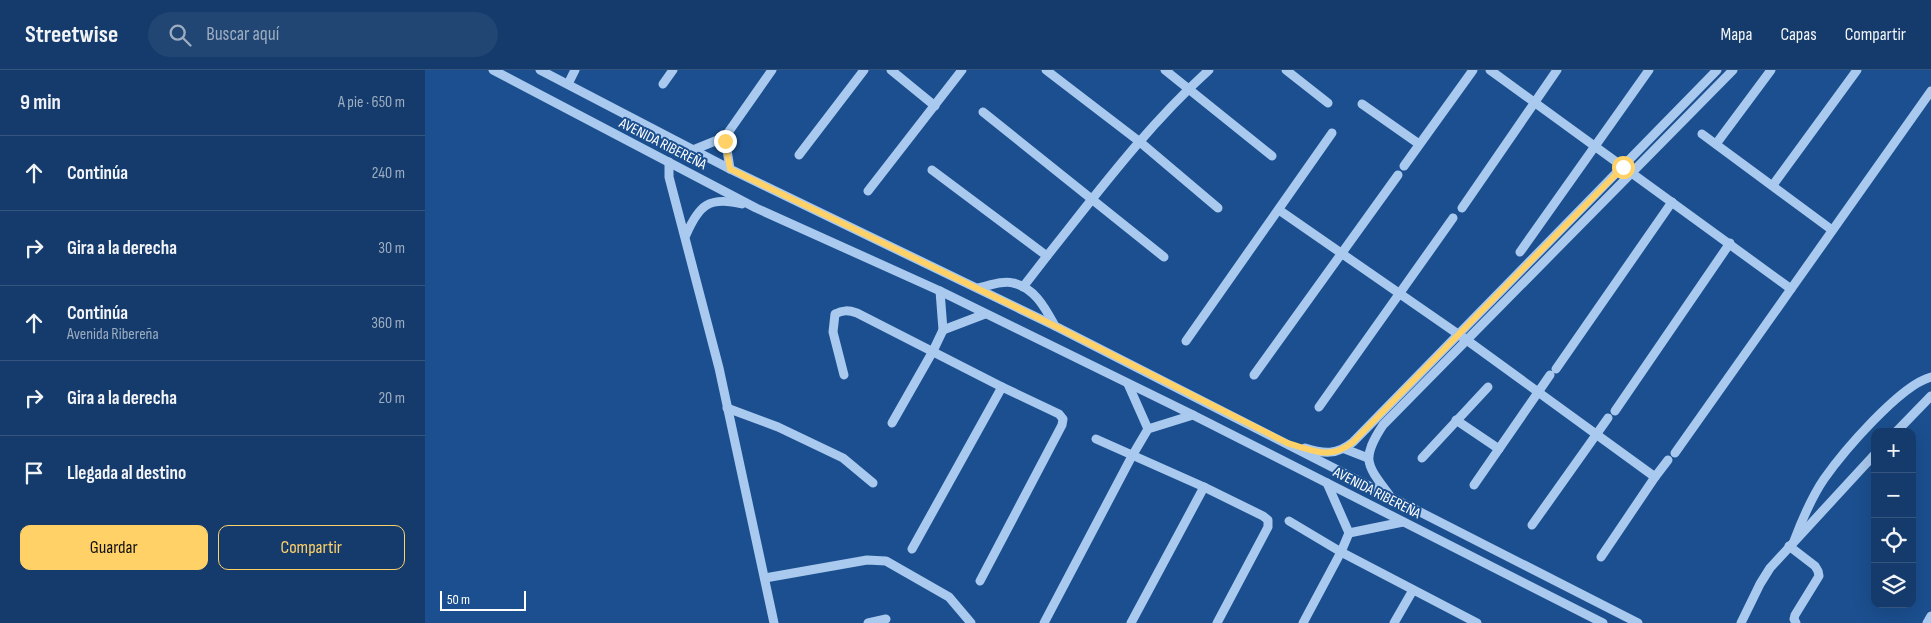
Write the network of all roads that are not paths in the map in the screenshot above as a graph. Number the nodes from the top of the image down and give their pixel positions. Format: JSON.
{"nodes":[{"id":1,"x":493,"y":70,"type":"edge"},
{"id":2,"x":540,"y":70,"type":"edge"},
{"id":3,"x":575,"y":70,"type":"edge"},
{"id":4,"x":673,"y":70,"type":"edge"},
{"id":5,"x":772,"y":70,"type":"edge"},
{"id":6,"x":864,"y":70,"type":"edge"},
{"id":7,"x":891,"y":70,"type":"edge"},
{"id":8,"x":962,"y":70,"type":"edge"},
{"id":9,"x":1046,"y":70,"type":"edge"},
{"id":10,"x":1165,"y":70,"type":"edge"},
{"id":11,"x":1209,"y":70,"type":"edge"},
{"id":12,"x":1286,"y":70,"type":"edge"},
{"id":13,"x":1473,"y":70,"type":"edge"},
{"id":14,"x":1490,"y":70,"type":"edge"},
{"id":15,"x":1557,"y":70,"type":"edge"},
{"id":16,"x":1649,"y":70,"type":"edge"},
{"id":17,"x":1717,"y":70,"type":"edge"},
{"id":18,"x":1733,"y":70,"type":"edge"},
{"id":19,"x":1771,"y":70,"type":"edge"},
{"id":20,"x":1857,"y":70,"type":"edge"},
{"id":21,"x":568,"y":84,"type":"junction"},
{"id":22,"x":663,"y":84,"type":"dead end"},
{"id":23,"x":1189,"y":88,"type":"junction"},
{"id":24,"x":1931,"y":91,"type":"edge"},
{"id":25,"x":1534,"y":101,"type":"junction"},
{"id":26,"x":1327,"y":103,"type":"dead end"},
{"id":27,"x":1361,"y":104,"type":"dead end"},
{"id":28,"x":935,"y":106,"type":"junction"},
{"id":29,"x":983,"y":112,"type":"dead end"},
{"id":30,"x":1332,"y":133,"type":"dead end"},
{"id":31,"x":1703,"y":134,"type":"dead end"},
{"id":32,"x":725,"y":137,"type":"junction"},
{"id":33,"x":1140,"y":142,"type":"junction"},
{"id":34,"x":1419,"y":144,"type":"junction"},
{"id":35,"x":1717,"y":144,"type":"junction"},
{"id":36,"x":1596,"y":146,"type":"junction"},
{"id":37,"x":693,"y":150,"type":"junction"},
{"id":38,"x":799,"y":155,"type":"dead end"},
{"id":39,"x":1272,"y":156,"type":"dead end"},
{"id":40,"x":669,"y":162,"type":"junction"},
{"id":41,"x":1404,"y":166,"type":"dead end"},
{"id":42,"x":1623,"y":167,"type":"junction"},
{"id":43,"x":730,"y":169,"type":"junction"},
{"id":44,"x":932,"y":170,"type":"dead end"},
{"id":45,"x":1632,"y":173,"type":"junction"},
{"id":46,"x":1398,"y":175,"type":"dead end"},
{"id":47,"x":1773,"y":185,"type":"junction"},
{"id":48,"x":869,"y":191,"type":"dead end"},
{"id":49,"x":1092,"y":199,"type":"junction"},
{"id":50,"x":1672,"y":202,"type":"junction"},
{"id":51,"x":757,"y":208,"type":"junction"},
{"id":52,"x":1218,"y":208,"type":"dead end"},
{"id":53,"x":1462,"y":208,"type":"dead end"},
{"id":54,"x":1279,"y":210,"type":"junction"},
{"id":55,"x":1453,"y":218,"type":"dead end"},
{"id":56,"x":1832,"y":230,"type":"junction"},
{"id":57,"x":685,"y":235,"type":"junction"},
{"id":58,"x":1730,"y":243,"type":"junction"},
{"id":59,"x":1342,"y":252,"type":"junction"},
{"id":60,"x":1520,"y":252,"type":"dead end"},
{"id":61,"x":1047,"y":256,"type":"junction"},
{"id":62,"x":1164,"y":257,"type":"dead end"},
{"id":63,"x":1023,"y":287,"type":"junction"},
{"id":64,"x":977,"y":288,"type":"junction"},
{"id":65,"x":1791,"y":289,"type":"junction"},
{"id":66,"x":940,"y":291,"type":"junction"},
{"id":67,"x":1400,"y":295,"type":"junction"},
{"id":68,"x":985,"y":314,"type":"junction"},
{"id":69,"x":1055,"y":326,"type":"junction"},
{"id":70,"x":943,"y":330,"type":"junction"},
{"id":71,"x":1458,"y":335,"type":"junction"},
{"id":72,"x":1468,"y":341,"type":"junction"},
{"id":73,"x":1186,"y":342,"type":"dead end"},
{"id":74,"x":933,"y":352,"type":"junction"},
{"id":75,"x":844,"y":375,"type":"dead end"},
{"id":76,"x":1254,"y":375,"type":"dead end"},
{"id":77,"x":1931,"y":377,"type":"edge"},
{"id":78,"x":1128,"y":384,"type":"junction"},
{"id":79,"x":1488,"y":387,"type":"dead end"},
{"id":80,"x":1002,"y":388,"type":"junction"},
{"id":81,"x":1538,"y":392,"type":"junction"},
{"id":82,"x":1931,"y":396,"type":"edge"},
{"id":83,"x":727,"y":408,"type":"junction"},
{"id":84,"x":1319,"y":408,"type":"dead end"},
{"id":85,"x":1615,"y":411,"type":"dead end"},
{"id":86,"x":1193,"y":415,"type":"junction"},
{"id":87,"x":1608,"y":418,"type":"dead end"},
{"id":88,"x":1456,"y":420,"type":"junction"},
{"id":89,"x":892,"y":423,"type":"dead end"},
{"id":90,"x":1900,"y":428,"type":"edge"},
{"id":91,"x":1148,"y":429,"type":"junction"},
{"id":92,"x":1597,"y":435,"type":"junction"},
{"id":93,"x":1096,"y":439,"type":"dead end"},
{"id":94,"x":1287,"y":443,"type":"junction"},
{"id":95,"x":1345,"y":449,"type":"junction"},
{"id":96,"x":1499,"y":449,"type":"junction"},
{"id":97,"x":1132,"y":456,"type":"junction"},
{"id":98,"x":1367,"y":458,"type":"junction"},
{"id":99,"x":1422,"y":458,"type":"dead end"},
{"id":100,"x":1871,"y":458,"type":"edge"},
{"id":101,"x":1655,"y":478,"type":"junction"},
{"id":102,"x":873,"y":483,"type":"dead end"},
{"id":103,"x":1327,"y":483,"type":"junction"},
{"id":104,"x":1474,"y":485,"type":"dead end"},
{"id":105,"x":1204,"y":487,"type":"junction"},
{"id":106,"x":1391,"y":499,"type":"junction"},
{"id":107,"x":1289,"y":521,"type":"dead end"},
{"id":108,"x":1403,"y":522,"type":"junction"},
{"id":109,"x":1532,"y":525,"type":"dead end"},
{"id":110,"x":1349,"y":533,"type":"junction"},
{"id":111,"x":1791,"y":544,"type":"junction"},
{"id":112,"x":912,"y":549,"type":"dead end"},
{"id":113,"x":1341,"y":552,"type":"junction"},
{"id":114,"x":1601,"y":557,"type":"dead end"},
{"id":115,"x":765,"y":578,"type":"junction"},
{"id":116,"x":980,"y":580,"type":"dead end"},
{"id":117,"x":1413,"y":590,"type":"junction"},
{"id":118,"x":1931,"y":616,"type":"edge"},
{"id":119,"x":886,"y":619,"type":"dead end"},
{"id":120,"x":774,"y":623,"type":"edge"},
{"id":121,"x":868,"y":623,"type":"edge"},
{"id":122,"x":971,"y":623,"type":"edge"},
{"id":123,"x":1044,"y":623,"type":"edge"},
{"id":124,"x":1131,"y":623,"type":"edge"},
{"id":125,"x":1217,"y":623,"type":"edge"},
{"id":126,"x":1303,"y":623,"type":"edge"},
{"id":127,"x":1394,"y":623,"type":"edge"},
{"id":128,"x":1477,"y":623,"type":"edge"},
{"id":129,"x":1603,"y":623,"type":"edge"},
{"id":130,"x":1638,"y":623,"type":"edge"},
{"id":131,"x":1741,"y":623,"type":"edge"},
{"id":132,"x":1796,"y":623,"type":"edge"},
{"id":133,"x":1927,"y":623,"type":"edge"}],
"edges":[{"from":1,"to":40,"type":"street","name":"AVENIDA RIBEREÑA"},
{"from":2,"to":21,"type":"street","name":"AVENIDA RIBEREÑA"},
{"from":3,"to":21,"type":"street"},
{"from":4,"to":22,"type":"street"},
{"from":5,"to":32,"type":"street"},
{"from":6,"to":38,"type":"street"},
{"from":7,"to":28,"type":"street"},
{"from":8,"to":28,"type":"street"},
{"from":9,"to":33,"type":"street"},
{"from":10,"to":23,"type":"street"},
{"from":11,"to":23,"type":"street"},
{"from":12,"to":26,"type":"street"},
{"from":13,"to":34,"type":"street"},
{"from":14,"to":25,"type":"street"},
{"from":15,"to":25,"type":"street"},
{"from":16,"to":36,"type":"street"},
{"from":17,"to":42,"type":"street"},
{"from":18,"to":45,"type":"street"},
{"from":19,"to":35,"type":"street"},
{"from":20,"to":47,"type":"street"},
{"from":21,"to":37,"type":"street","name":"AVENIDA RIBEREÑA"},
{"from":23,"to":33,"type":"street"},
{"from":23,"to":39,"type":"street"},
{"from":24,"to":56,"type":"street"},
{"from":25,"to":36,"type":"street"},
{"from":25,"to":53,"type":"street"},
{"from":27,"to":34,"type":"street"},
{"from":28,"to":48,"type":"street"},
{"from":29,"to":49,"type":"street"},
{"from":30,"to":54,"type":"street"},
{"from":31,"to":35,"type":"street"},
{"from":32,"to":37,"type":"street"},
{"from":32,"to":43,"type":"street"},
{"from":33,"to":49,"type":"street"},
{"from":33,"to":52,"type":"street"},
{"from":34,"to":41,"type":"street"},
{"from":35,"to":47,"type":"street"},
{"from":36,"to":42,"type":"street"},
{"from":36,"to":60,"type":"street"},
{"from":37,"to":43,"type":"street","name":"AVENIDA RIBEREÑA"},
{"from":40,"to":51,"type":"street","name":"AVENIDA RIBEREÑA"},
{"from":40,"to":57,"type":"street"},
{"from":42,"to":45,"type":"street"},
{"from":42,"to":71,"type":"street"},
{"from":43,"to":64,"type":"street","name":"AVENIDA RIBEREÑA"},
{"from":44,"to":61,"type":"street"},
{"from":45,"to":50,"type":"street"},
{"from":45,"to":72,"type":"street"},
{"from":46,"to":59,"type":"street"},
{"from":47,"to":56,"type":"street"},
{"from":49,"to":61,"type":"street"},
{"from":49,"to":62,"type":"street"},
{"from":50,"to":58,"type":"street"},
{"from":50,"to":81,"type":"street"},
{"from":51,"to":57,"type":"street"},
{"from":51,"to":66,"type":"street","name":"AVENIDA RIBEREÑA"},
{"from":54,"to":59,"type":"street"},
{"from":54,"to":73,"type":"street"},
{"from":55,"to":67,"type":"street"},
{"from":56,"to":65,"type":"street"},
{"from":57,"to":83,"type":"street"},
{"from":58,"to":65,"type":"street"},
{"from":58,"to":85,"type":"street"},
{"from":59,"to":67,"type":"street"},
{"from":59,"to":76,"type":"street"},
{"from":61,"to":63,"type":"street"},
{"from":63,"to":64,"type":"street"},
{"from":63,"to":69,"type":"street"},
{"from":64,"to":69,"type":"street","name":"AVENIDA RIBEREÑA"},
{"from":65,"to":101,"type":"street"},
{"from":66,"to":68,"type":"street","name":"AVENIDA RIBEREÑA"},
{"from":66,"to":70,"type":"street"},
{"from":67,"to":71,"type":"street"},
{"from":67,"to":84,"type":"street"},
{"from":68,"to":70,"type":"street"},
{"from":68,"to":78,"type":"street","name":"AVENIDA RIBEREÑA"},
{"from":69,"to":94,"type":"street","name":"AVENIDA RIBEREÑA"},
{"from":70,"to":74,"type":"street"},
{"from":71,"to":72,"type":"street"},
{"from":71,"to":95,"type":"street"},
{"from":72,"to":81,"type":"street"},
{"from":72,"to":98,"type":"street"},
{"from":74,"to":75,"type":"street"},
{"from":74,"to":80,"type":"street"},
{"from":74,"to":89,"type":"street"},
{"from":77,"to":111,"type":"street"},
{"from":78,"to":86,"type":"street","name":"AVENIDA RIBEREÑA"},
{"from":78,"to":91,"type":"street"},
{"from":79,"to":88,"type":"street"},
{"from":80,"to":112,"type":"street"},
{"from":80,"to":116,"type":"street"},
{"from":81,"to":92,"type":"street"},
{"from":81,"to":96,"type":"street"},
{"from":82,"to":90,"type":"street"},
{"from":83,"to":102,"type":"street"},
{"from":83,"to":115,"type":"street"},
{"from":86,"to":91,"type":"street"},
{"from":86,"to":103,"type":"street","name":"AVENIDA RIBEREÑA"},
{"from":87,"to":92,"type":"street"},
{"from":88,"to":96,"type":"street"},
{"from":88,"to":99,"type":"street"},
{"from":91,"to":97,"type":"street"},
{"from":92,"to":101,"type":"street"},
{"from":92,"to":109,"type":"street"},
{"from":93,"to":97,"type":"street"},
{"from":94,"to":95,"type":"street"},
{"from":94,"to":106,"type":"street","name":"AVENIDA RIBEREÑA"},
{"from":95,"to":98,"type":"street"},
{"from":96,"to":104,"type":"street"},
{"from":97,"to":105,"type":"street"},
{"from":97,"to":123,"type":"street"},
{"from":98,"to":106,"type":"street"},
{"from":100,"to":111,"type":"street"},
{"from":101,"to":114,"type":"street"},
{"from":103,"to":108,"type":"street","name":"AVENIDA RIBEREÑA"},
{"from":103,"to":110,"type":"street"},
{"from":105,"to":124,"type":"street"},
{"from":105,"to":125,"type":"street"},
{"from":106,"to":130,"type":"street","name":"AVENIDA RIBEREÑA"},
{"from":107,"to":113,"type":"street"},
{"from":108,"to":110,"type":"street"},
{"from":108,"to":129,"type":"street","name":"AVENIDA RIBEREÑA"},
{"from":110,"to":113,"type":"street"},
{"from":111,"to":131,"type":"street"},
{"from":111,"to":132,"type":"street"},
{"from":113,"to":117,"type":"street"},
{"from":113,"to":126,"type":"street"},
{"from":115,"to":120,"type":"street"},
{"from":115,"to":122,"type":"street"},
{"from":117,"to":127,"type":"street"},
{"from":117,"to":128,"type":"street"},
{"from":118,"to":133,"type":"street"},
{"from":119,"to":121,"type":"street"}]}
